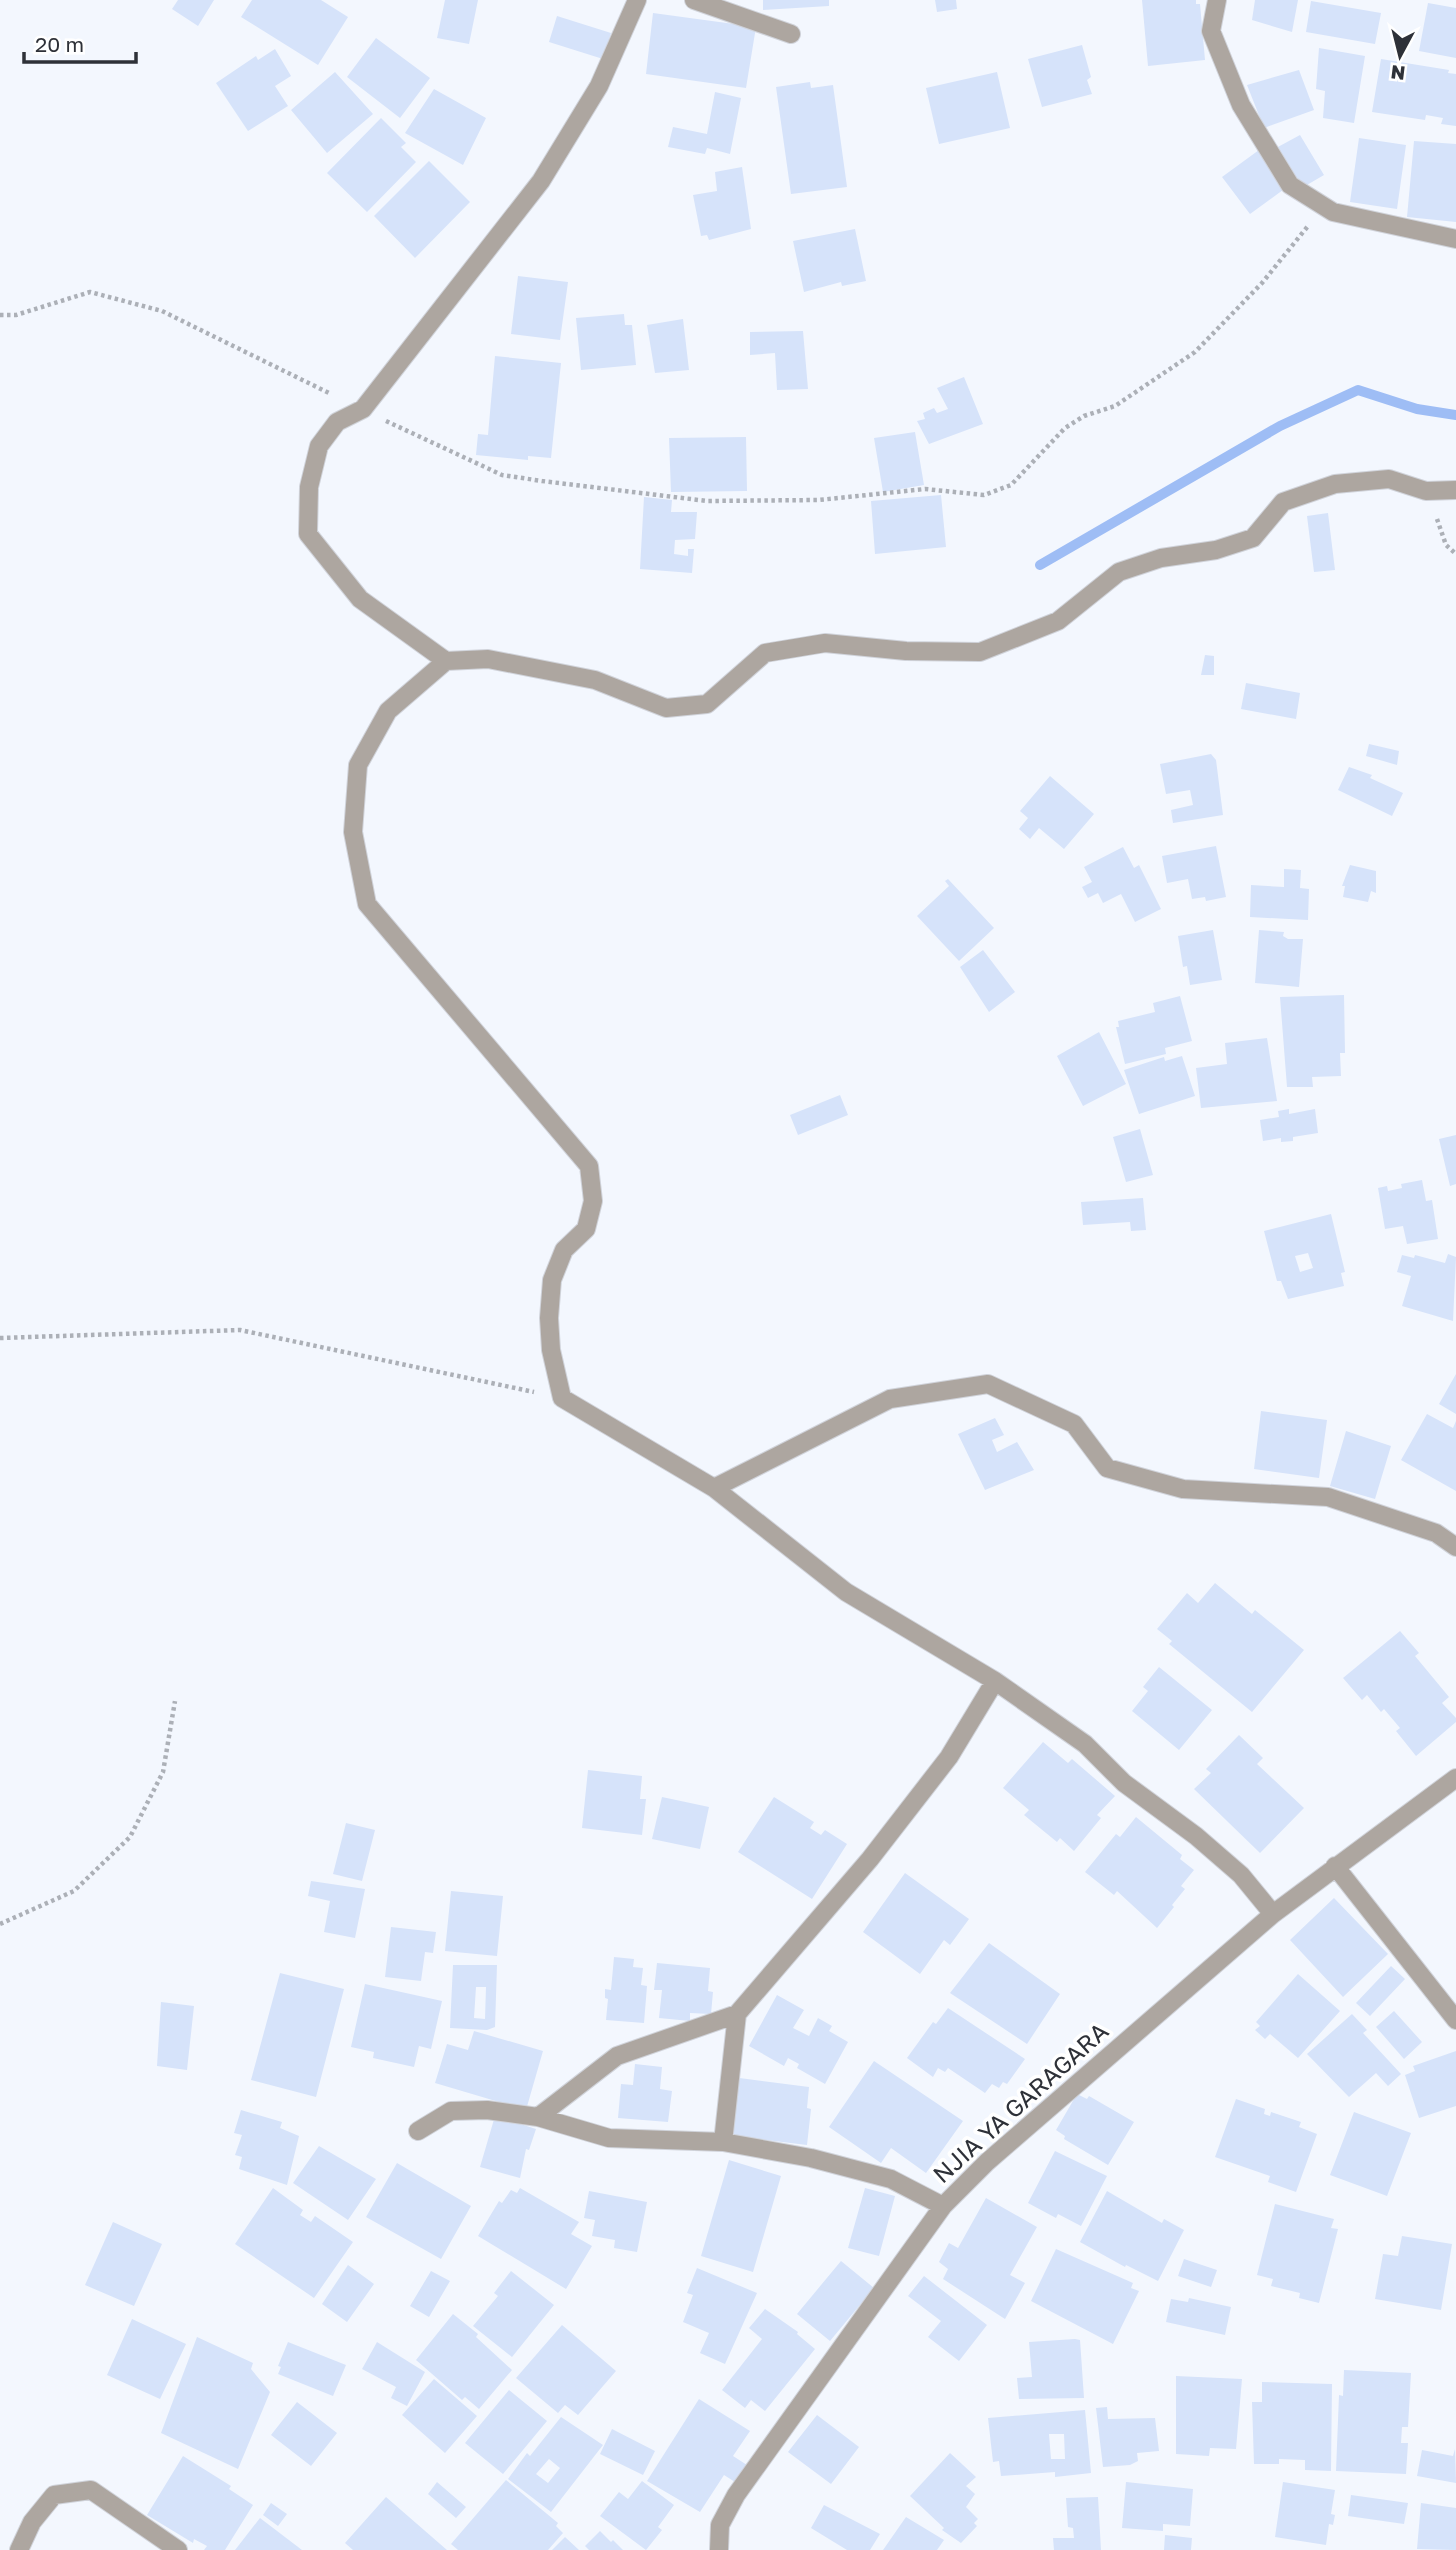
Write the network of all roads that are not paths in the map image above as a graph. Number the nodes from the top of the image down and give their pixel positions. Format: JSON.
{"nodes":[{"id":1,"x":637,"y":0,"type":"edge"},
{"id":2,"x":694,"y":0,"type":"edge"},
{"id":3,"x":1217,"y":0,"type":"edge"},
{"id":4,"x":791,"y":34,"type":"dead end"},
{"id":5,"x":1456,"y":239,"type":"edge"},
{"id":6,"x":1456,"y":489,"type":"edge"},
{"id":7,"x":446,"y":661,"type":"junction"},
{"id":8,"x":714,"y":1488,"type":"junction"},
{"id":9,"x":1456,"y":1547,"type":"edge"},
{"id":10,"x":995,"y":1681,"type":"junction"},
{"id":11,"x":1456,"y":1778,"type":"edge"},
{"id":12,"x":1335,"y":1867,"type":"junction"},
{"id":13,"x":1273,"y":1914,"type":"junction"},
{"id":14,"x":737,"y":2014,"type":"junction"},
{"id":15,"x":1456,"y":2020,"type":"edge"},
{"id":16,"x":538,"y":2117,"type":"junction"},
{"id":17,"x":418,"y":2131,"type":"dead end"},
{"id":18,"x":723,"y":2142,"type":"junction"},
{"id":19,"x":943,"y":2206,"type":"junction"},
{"id":20,"x":19,"y":2550,"type":"edge"},
{"id":21,"x":178,"y":2550,"type":"edge"},
{"id":22,"x":719,"y":2550,"type":"edge"}],
"edges":[{"from":1,"to":7,"type":"street"},
{"from":2,"to":4,"type":"street"},
{"from":3,"to":5,"type":"street"},
{"from":6,"to":7,"type":"street"},
{"from":7,"to":8,"type":"street"},
{"from":8,"to":9,"type":"street"},
{"from":8,"to":10,"type":"street"},
{"from":10,"to":13,"type":"street"},
{"from":10,"to":14,"type":"street"},
{"from":11,"to":12,"type":"street","name":"NJIA YA GARAGARA"},
{"from":12,"to":13,"type":"street","name":"NJIA YA GARAGARA"},
{"from":12,"to":15,"type":"street"},
{"from":13,"to":19,"type":"street","name":"NJIA YA GARAGARA"},
{"from":14,"to":16,"type":"street"},
{"from":14,"to":18,"type":"street"},
{"from":16,"to":17,"type":"street"},
{"from":16,"to":18,"type":"street"},
{"from":18,"to":19,"type":"street"},
{"from":19,"to":22,"type":"street","name":"NJIA YA GARAGARA"},
{"from":20,"to":21,"type":"street"}]}
